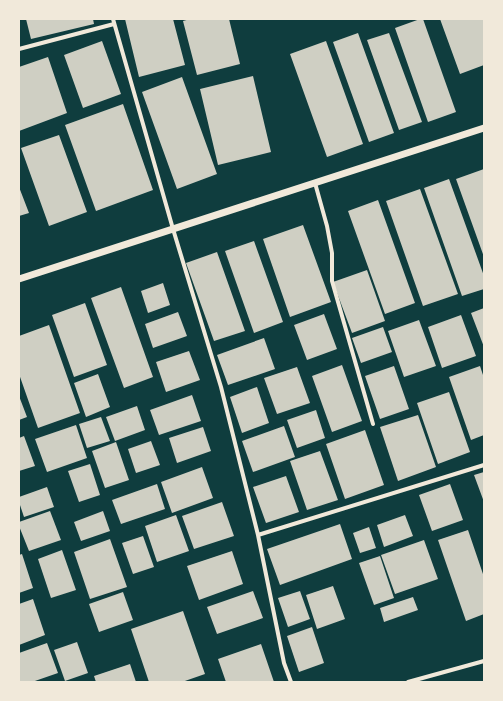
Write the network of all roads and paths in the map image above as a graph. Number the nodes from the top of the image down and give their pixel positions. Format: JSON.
{"nodes":[{"id":1,"x":114,"y":21,"type":"edge"},
{"id":2,"x":19,"y":49,"type":"edge"},
{"id":3,"x":484,"y":128,"type":"edge"},
{"id":4,"x":314,"y":183,"type":"junction"},
{"id":5,"x":173,"y":229,"type":"junction"},
{"id":6,"x":19,"y":279,"type":"edge"},
{"id":7,"x":373,"y":424,"type":"dead end"},
{"id":8,"x":484,"y":465,"type":"edge"},
{"id":9,"x":258,"y":535,"type":"junction"},
{"id":10,"x":484,"y":661,"type":"edge"},
{"id":11,"x":291,"y":682,"type":"edge"},
{"id":12,"x":408,"y":682,"type":"edge"}],
"edges":[{"from":1,"to":2,"type":"street"},
{"from":1,"to":5,"type":"street"},
{"from":3,"to":4,"type":"street"},
{"from":4,"to":5,"type":"street"},
{"from":4,"to":7,"type":"street"},
{"from":5,"to":6,"type":"street"},
{"from":5,"to":9,"type":"street"},
{"from":8,"to":9,"type":"street"},
{"from":9,"to":11,"type":"street"},
{"from":10,"to":12,"type":"street"}]}
